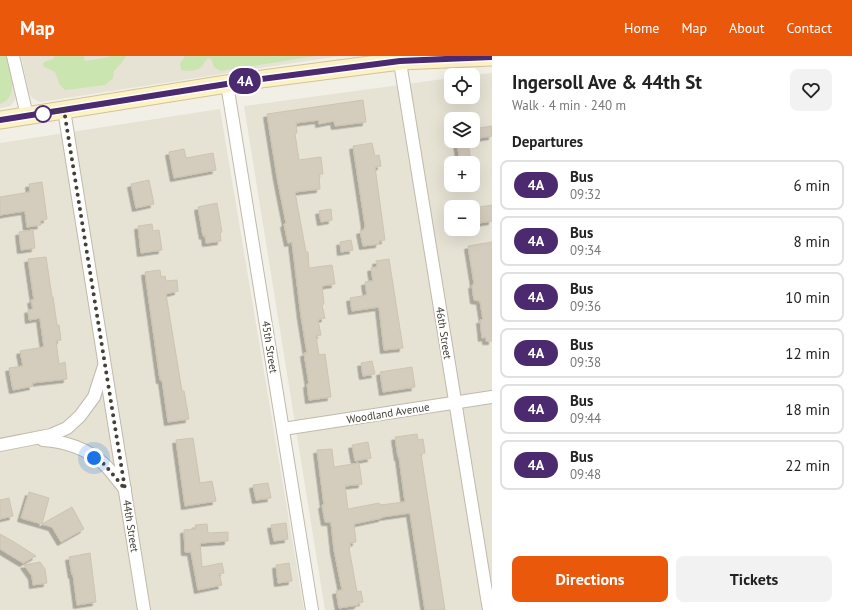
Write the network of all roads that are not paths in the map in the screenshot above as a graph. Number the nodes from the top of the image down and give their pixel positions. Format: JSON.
{"nodes":[{"id":1,"x":13,"y":56,"type":"edge"},
{"id":2,"x":492,"y":57,"type":"edge"},
{"id":3,"x":409,"y":58,"type":"edge"},
{"id":4,"x":227,"y":84,"type":"junction"},
{"id":5,"x":64,"y":110,"type":"junction"},
{"id":6,"x":27,"y":116,"type":"junction"},
{"id":7,"x":0,"y":120,"type":"edge"},
{"id":8,"x":105,"y":364,"type":"junction"},
{"id":9,"x":492,"y":397,"type":"edge"},
{"id":10,"x":455,"y":403,"type":"junction"},
{"id":11,"x":283,"y":429,"type":"junction"},
{"id":12,"x":33,"y":439,"type":"junction"},
{"id":13,"x":0,"y":444,"type":"edge"},
{"id":14,"x":125,"y":489,"type":"junction"},
{"id":15,"x":144,"y":610,"type":"edge"},
{"id":16,"x":312,"y":610,"type":"edge"},
{"id":17,"x":489,"y":610,"type":"edge"}],
"edges":[{"from":1,"to":6,"type":"street"},
{"from":2,"to":3,"type":"main road"},
{"from":3,"to":4,"type":"main road"},
{"from":3,"to":10,"type":"street","name":"46th Street"},
{"from":4,"to":5,"type":"main road"},
{"from":4,"to":11,"type":"street","name":"45th Street"},
{"from":5,"to":6,"type":"main road"},
{"from":5,"to":8,"type":"street","name":"44th Street"},
{"from":6,"to":7,"type":"main road"},
{"from":8,"to":12,"type":"street"},
{"from":8,"to":14,"type":"street","name":"44th Street"},
{"from":9,"to":10,"type":"street","name":"Woodland Avenue"},
{"from":10,"to":11,"type":"street","name":"Woodland Avenue"},
{"from":10,"to":17,"type":"street","name":"46th Street"},
{"from":11,"to":16,"type":"street","name":"45th Street"},
{"from":12,"to":13,"type":"street"},
{"from":12,"to":14,"type":"street"},
{"from":14,"to":15,"type":"street","name":"44th Street"}]}
